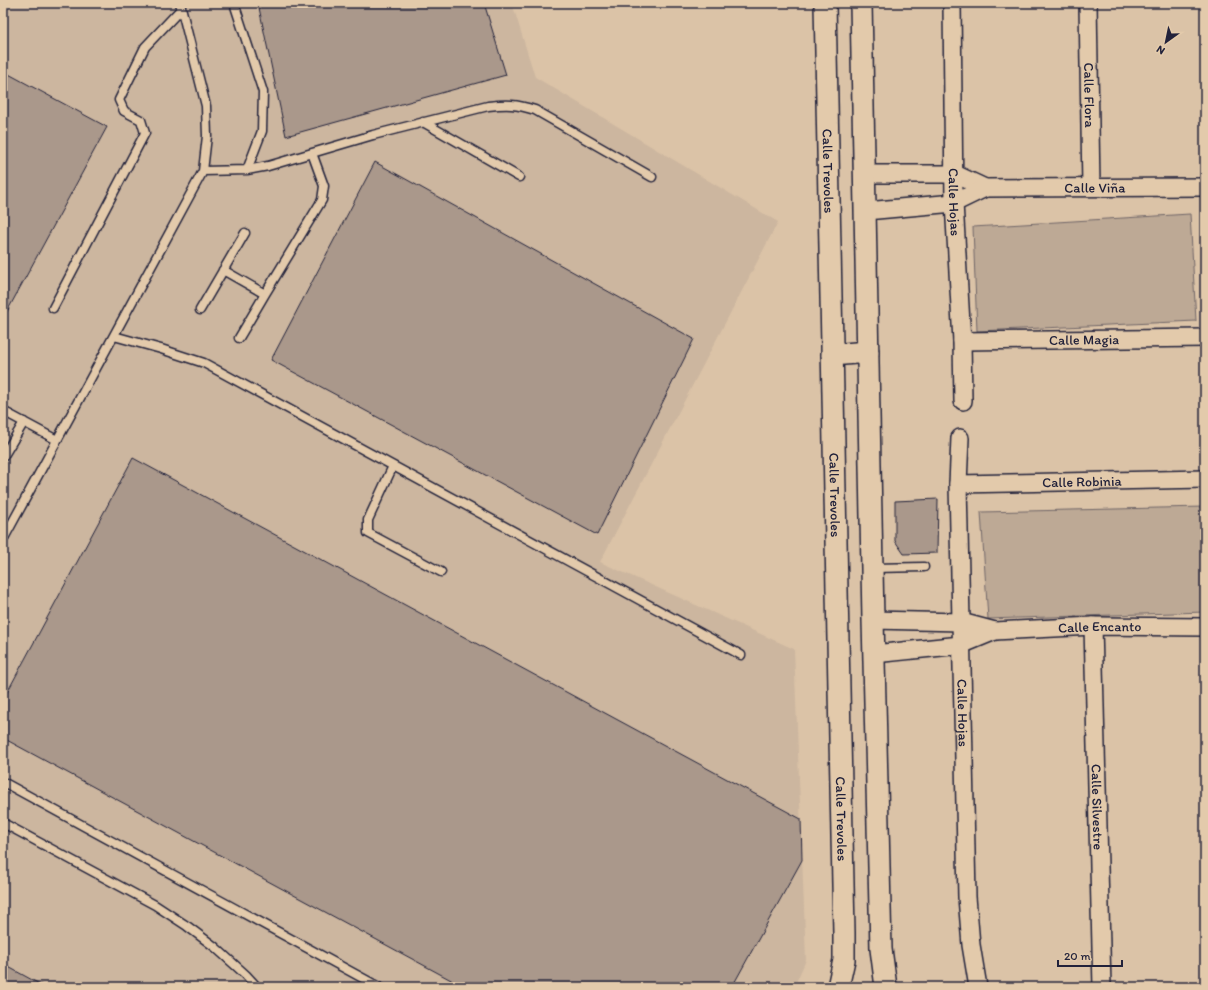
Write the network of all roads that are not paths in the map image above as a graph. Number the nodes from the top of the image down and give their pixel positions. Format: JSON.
{"nodes":[{"id":1,"x":234,"y":3,"type":"edge"},
{"id":2,"x":825,"y":3,"type":"edge"},
{"id":3,"x":861,"y":3,"type":"edge"},
{"id":4,"x":952,"y":3,"type":"edge"},
{"id":5,"x":1088,"y":3,"type":"edge"},
{"id":6,"x":180,"y":6,"type":"edge"},
{"id":7,"x":423,"y":122,"type":"junction"},
{"id":8,"x":312,"y":154,"type":"junction"},
{"id":9,"x":247,"y":170,"type":"junction"},
{"id":10,"x":203,"y":171,"type":"junction"},
{"id":11,"x":866,"y":174,"type":"junction"},
{"id":12,"x":955,"y":174,"type":"junction"},
{"id":13,"x":519,"y":177,"type":"dead end"},
{"id":14,"x":652,"y":177,"type":"dead end"},
{"id":15,"x":1091,"y":187,"type":"junction"},
{"id":16,"x":1205,"y":187,"type":"edge"},
{"id":17,"x":985,"y":188,"type":"junction"},
{"id":18,"x":954,"y":204,"type":"junction"},
{"id":19,"x":866,"y":211,"type":"junction"},
{"id":20,"x":245,"y":233,"type":"dead end"},
{"id":21,"x":223,"y":270,"type":"junction"},
{"id":22,"x":265,"y":294,"type":"junction"},
{"id":23,"x":53,"y":308,"type":"dead end"},
{"id":24,"x":200,"y":310,"type":"dead end"},
{"id":25,"x":114,"y":336,"type":"junction"},
{"id":26,"x":239,"y":338,"type":"dead end"},
{"id":27,"x":1205,"y":338,"type":"edge"},
{"id":28,"x":962,"y":341,"type":"junction"},
{"id":29,"x":868,"y":352,"type":"junction"},
{"id":30,"x":832,"y":355,"type":"junction"},
{"id":31,"x":963,"y":401,"type":"dead end"},
{"id":32,"x":3,"y":411,"type":"edge"},
{"id":33,"x":24,"y":422,"type":"junction"},
{"id":34,"x":960,"y":438,"type":"dead end"},
{"id":35,"x":57,"y":440,"type":"junction"},
{"id":36,"x":3,"y":456,"type":"edge"},
{"id":37,"x":394,"y":466,"type":"junction"},
{"id":38,"x":1205,"y":479,"type":"edge"},
{"id":39,"x":958,"y":484,"type":"junction"},
{"id":40,"x":3,"y":540,"type":"edge"},
{"id":41,"x":872,"y":568,"type":"junction"},
{"id":42,"x":924,"y":568,"type":"dead end"},
{"id":43,"x":441,"y":572,"type":"dead end"},
{"id":44,"x":873,"y":620,"type":"junction"},
{"id":45,"x":961,"y":622,"type":"junction"},
{"id":46,"x":1093,"y":626,"type":"junction"},
{"id":47,"x":1205,"y":627,"type":"edge"},
{"id":48,"x":995,"y":631,"type":"junction"},
{"id":49,"x":961,"y":645,"type":"junction"},
{"id":50,"x":874,"y":654,"type":"junction"},
{"id":51,"x":741,"y":655,"type":"dead end"},
{"id":52,"x":3,"y":782,"type":"edge"},
{"id":53,"x":3,"y":823,"type":"edge"},
{"id":54,"x":256,"y":987,"type":"edge"},
{"id":55,"x":379,"y":987,"type":"edge"},
{"id":56,"x":838,"y":987,"type":"edge"},
{"id":57,"x":886,"y":987,"type":"edge"},
{"id":58,"x":978,"y":987,"type":"edge"},
{"id":59,"x":1102,"y":987,"type":"edge"}],
"edges":[{"from":1,"to":9,"type":"lane"},
{"from":2,"to":30,"type":"street","name":"Calle Trevoles"},
{"from":3,"to":11,"type":"street"},
{"from":4,"to":12,"type":"street","name":"Calle Hojas"},
{"from":5,"to":15,"type":"street","name":"Calle Flora"},
{"from":6,"to":10,"type":"lane"},
{"from":6,"to":23,"type":"lane"},
{"from":7,"to":8,"type":"lane"},
{"from":7,"to":13,"type":"lane"},
{"from":7,"to":14,"type":"lane"},
{"from":8,"to":9,"type":"lane"},
{"from":8,"to":22,"type":"lane"},
{"from":9,"to":10,"type":"lane"},
{"from":10,"to":25,"type":"lane"},
{"from":11,"to":12,"type":"street","name":"Calle Viña"},
{"from":11,"to":19,"type":"street"},
{"from":12,"to":17,"type":"street","name":"Calle Viña"},
{"from":12,"to":18,"type":"street","name":"Calle Hojas"},
{"from":15,"to":16,"type":"street","name":"Calle Viña"},
{"from":15,"to":17,"type":"street","name":"Calle Viña"},
{"from":17,"to":18,"type":"street","name":"Calle Viña"},
{"from":18,"to":19,"type":"street","name":"Calle Viña"},
{"from":18,"to":28,"type":"street","name":"Calle Hojas"},
{"from":19,"to":29,"type":"street"},
{"from":20,"to":21,"type":"lane"},
{"from":21,"to":22,"type":"lane"},
{"from":21,"to":24,"type":"lane"},
{"from":22,"to":26,"type":"lane"},
{"from":25,"to":35,"type":"lane"},
{"from":25,"to":37,"type":"lane"},
{"from":27,"to":28,"type":"street","name":"Calle Magia"},
{"from":28,"to":31,"type":"street","name":"Calle Hojas"},
{"from":29,"to":30,"type":"street"},
{"from":29,"to":41,"type":"street"},
{"from":30,"to":56,"type":"street","name":"Calle Trevoles"},
{"from":32,"to":33,"type":"lane"},
{"from":33,"to":35,"type":"lane"},
{"from":33,"to":36,"type":"lane"},
{"from":34,"to":39,"type":"street","name":"Calle Hojas"},
{"from":35,"to":40,"type":"lane"},
{"from":37,"to":43,"type":"lane"},
{"from":37,"to":51,"type":"lane"},
{"from":38,"to":39,"type":"street","name":"Calle Robinia"},
{"from":39,"to":45,"type":"street","name":"Calle Hojas"},
{"from":41,"to":42,"type":"lane"},
{"from":41,"to":44,"type":"street"},
{"from":44,"to":45,"type":"street","name":"Calle Encanto"},
{"from":44,"to":50,"type":"street"},
{"from":45,"to":48,"type":"street","name":"Calle Encanto"},
{"from":45,"to":49,"type":"street","name":"Calle Hojas"},
{"from":46,"to":47,"type":"street","name":"Calle Encanto"},
{"from":46,"to":48,"type":"street","name":"Calle Encanto"},
{"from":46,"to":59,"type":"street","name":"Calle Silvestre"},
{"from":48,"to":49,"type":"street","name":"Calle Encanto"},
{"from":49,"to":50,"type":"street","name":"Calle Encanto"},
{"from":49,"to":58,"type":"street","name":"Calle Hojas"},
{"from":50,"to":57,"type":"street"},
{"from":52,"to":55,"type":"lane"},
{"from":53,"to":54,"type":"lane"}]}
